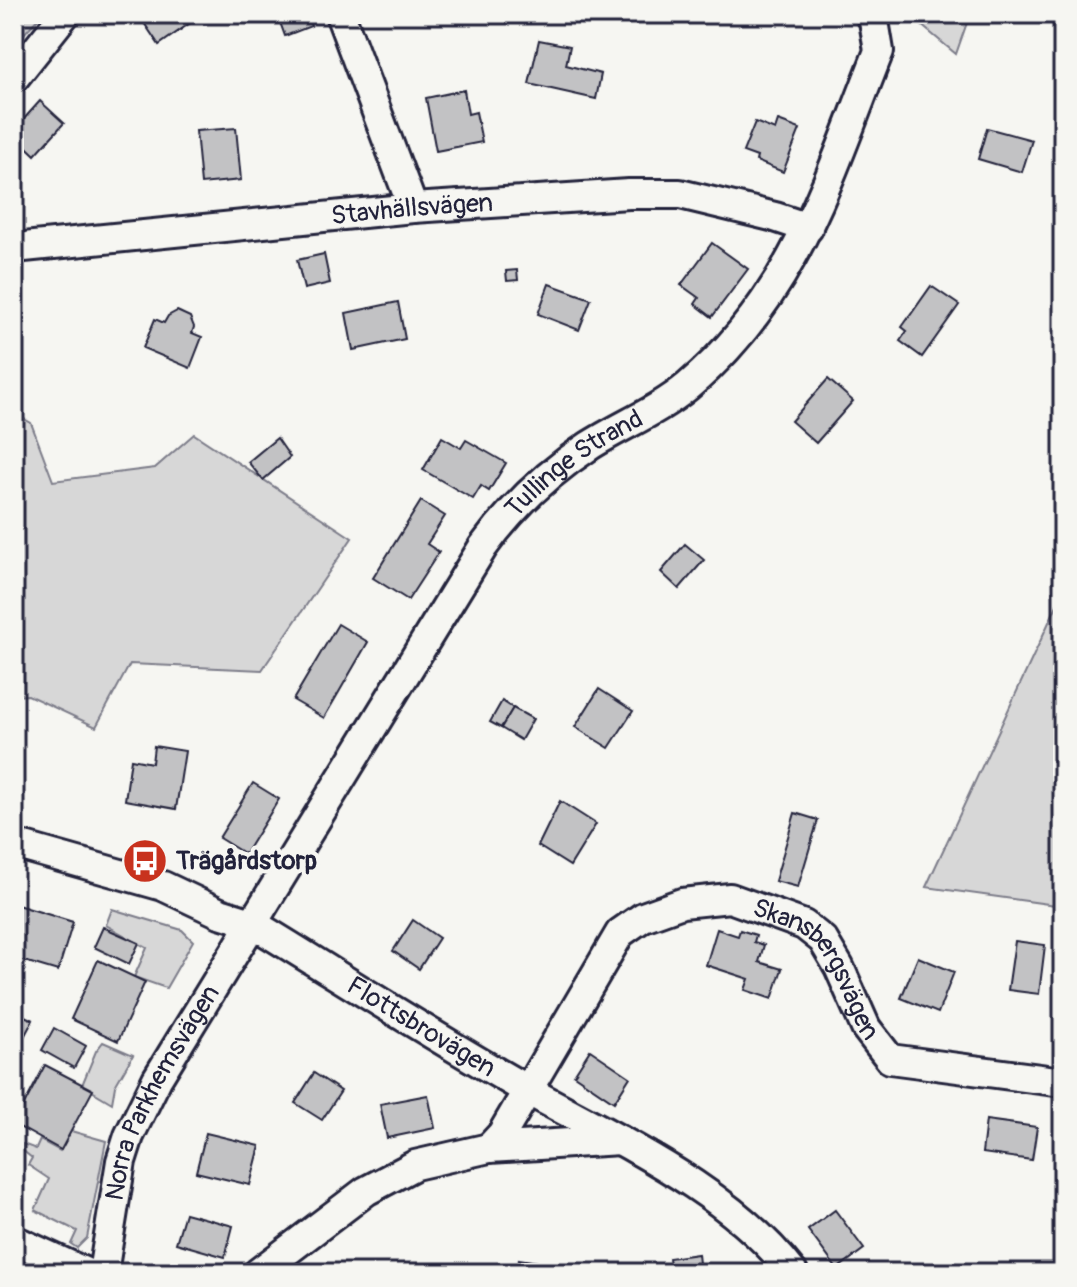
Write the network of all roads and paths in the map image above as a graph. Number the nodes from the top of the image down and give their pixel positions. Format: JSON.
{"nodes":[{"id":1,"x":65,"y":14,"type":"edge"},
{"id":2,"x":340,"y":14,"type":"edge"},
{"id":3,"x":870,"y":14,"type":"edge"},
{"id":4,"x":14,"y":78,"type":"edge"},
{"id":5,"x":413,"y":208,"type":"junction"},
{"id":6,"x":808,"y":228,"type":"junction"},
{"id":7,"x":14,"y":248,"type":"edge"},
{"id":8,"x":14,"y":844,"type":"edge"},
{"id":9,"x":252,"y":923,"type":"junction"},
{"id":10,"x":1063,"y":1082,"type":"edge"},
{"id":11,"x":528,"y":1090,"type":"junction"},
{"id":12,"x":621,"y":1140,"type":"junction"},
{"id":13,"x":489,"y":1148,"type":"junction"},
{"id":14,"x":14,"y":1240,"type":"edge"},
{"id":15,"x":86,"y":1273,"type":"edge"},
{"id":16,"x":103,"y":1273,"type":"edge"},
{"id":17,"x":258,"y":1273,"type":"edge"},
{"id":18,"x":793,"y":1273,"type":"edge"}],
"edges":[{"from":1,"to":4,"type":"street"},
{"from":2,"to":5,"type":"street"},
{"from":3,"to":6,"type":"street","name":"Tullinge Strand"},
{"from":5,"to":6,"type":"street","name":"Stavhällsvägen"},
{"from":5,"to":7,"type":"street","name":"Stavhällsvägen"},
{"from":6,"to":9,"type":"street","name":"Tullinge Strand"},
{"from":8,"to":9,"type":"street","name":"Flottsbrovägen"},
{"from":9,"to":11,"type":"street","name":"Flottsbrovägen"},
{"from":9,"to":16,"type":"street","name":"Norra Parkhemsvägen"},
{"from":10,"to":11,"type":"street","name":"Skansbergsvägen"},
{"from":11,"to":12,"type":"street","name":"Flottsbrovägen"},
{"from":11,"to":13,"type":"street","name":"Skansbergsvägen"},
{"from":12,"to":13,"type":"street"},
{"from":12,"to":18,"type":"street","name":"Flottsbrovägen"},
{"from":13,"to":17,"type":"street"},
{"from":14,"to":15,"type":"street"}]}
